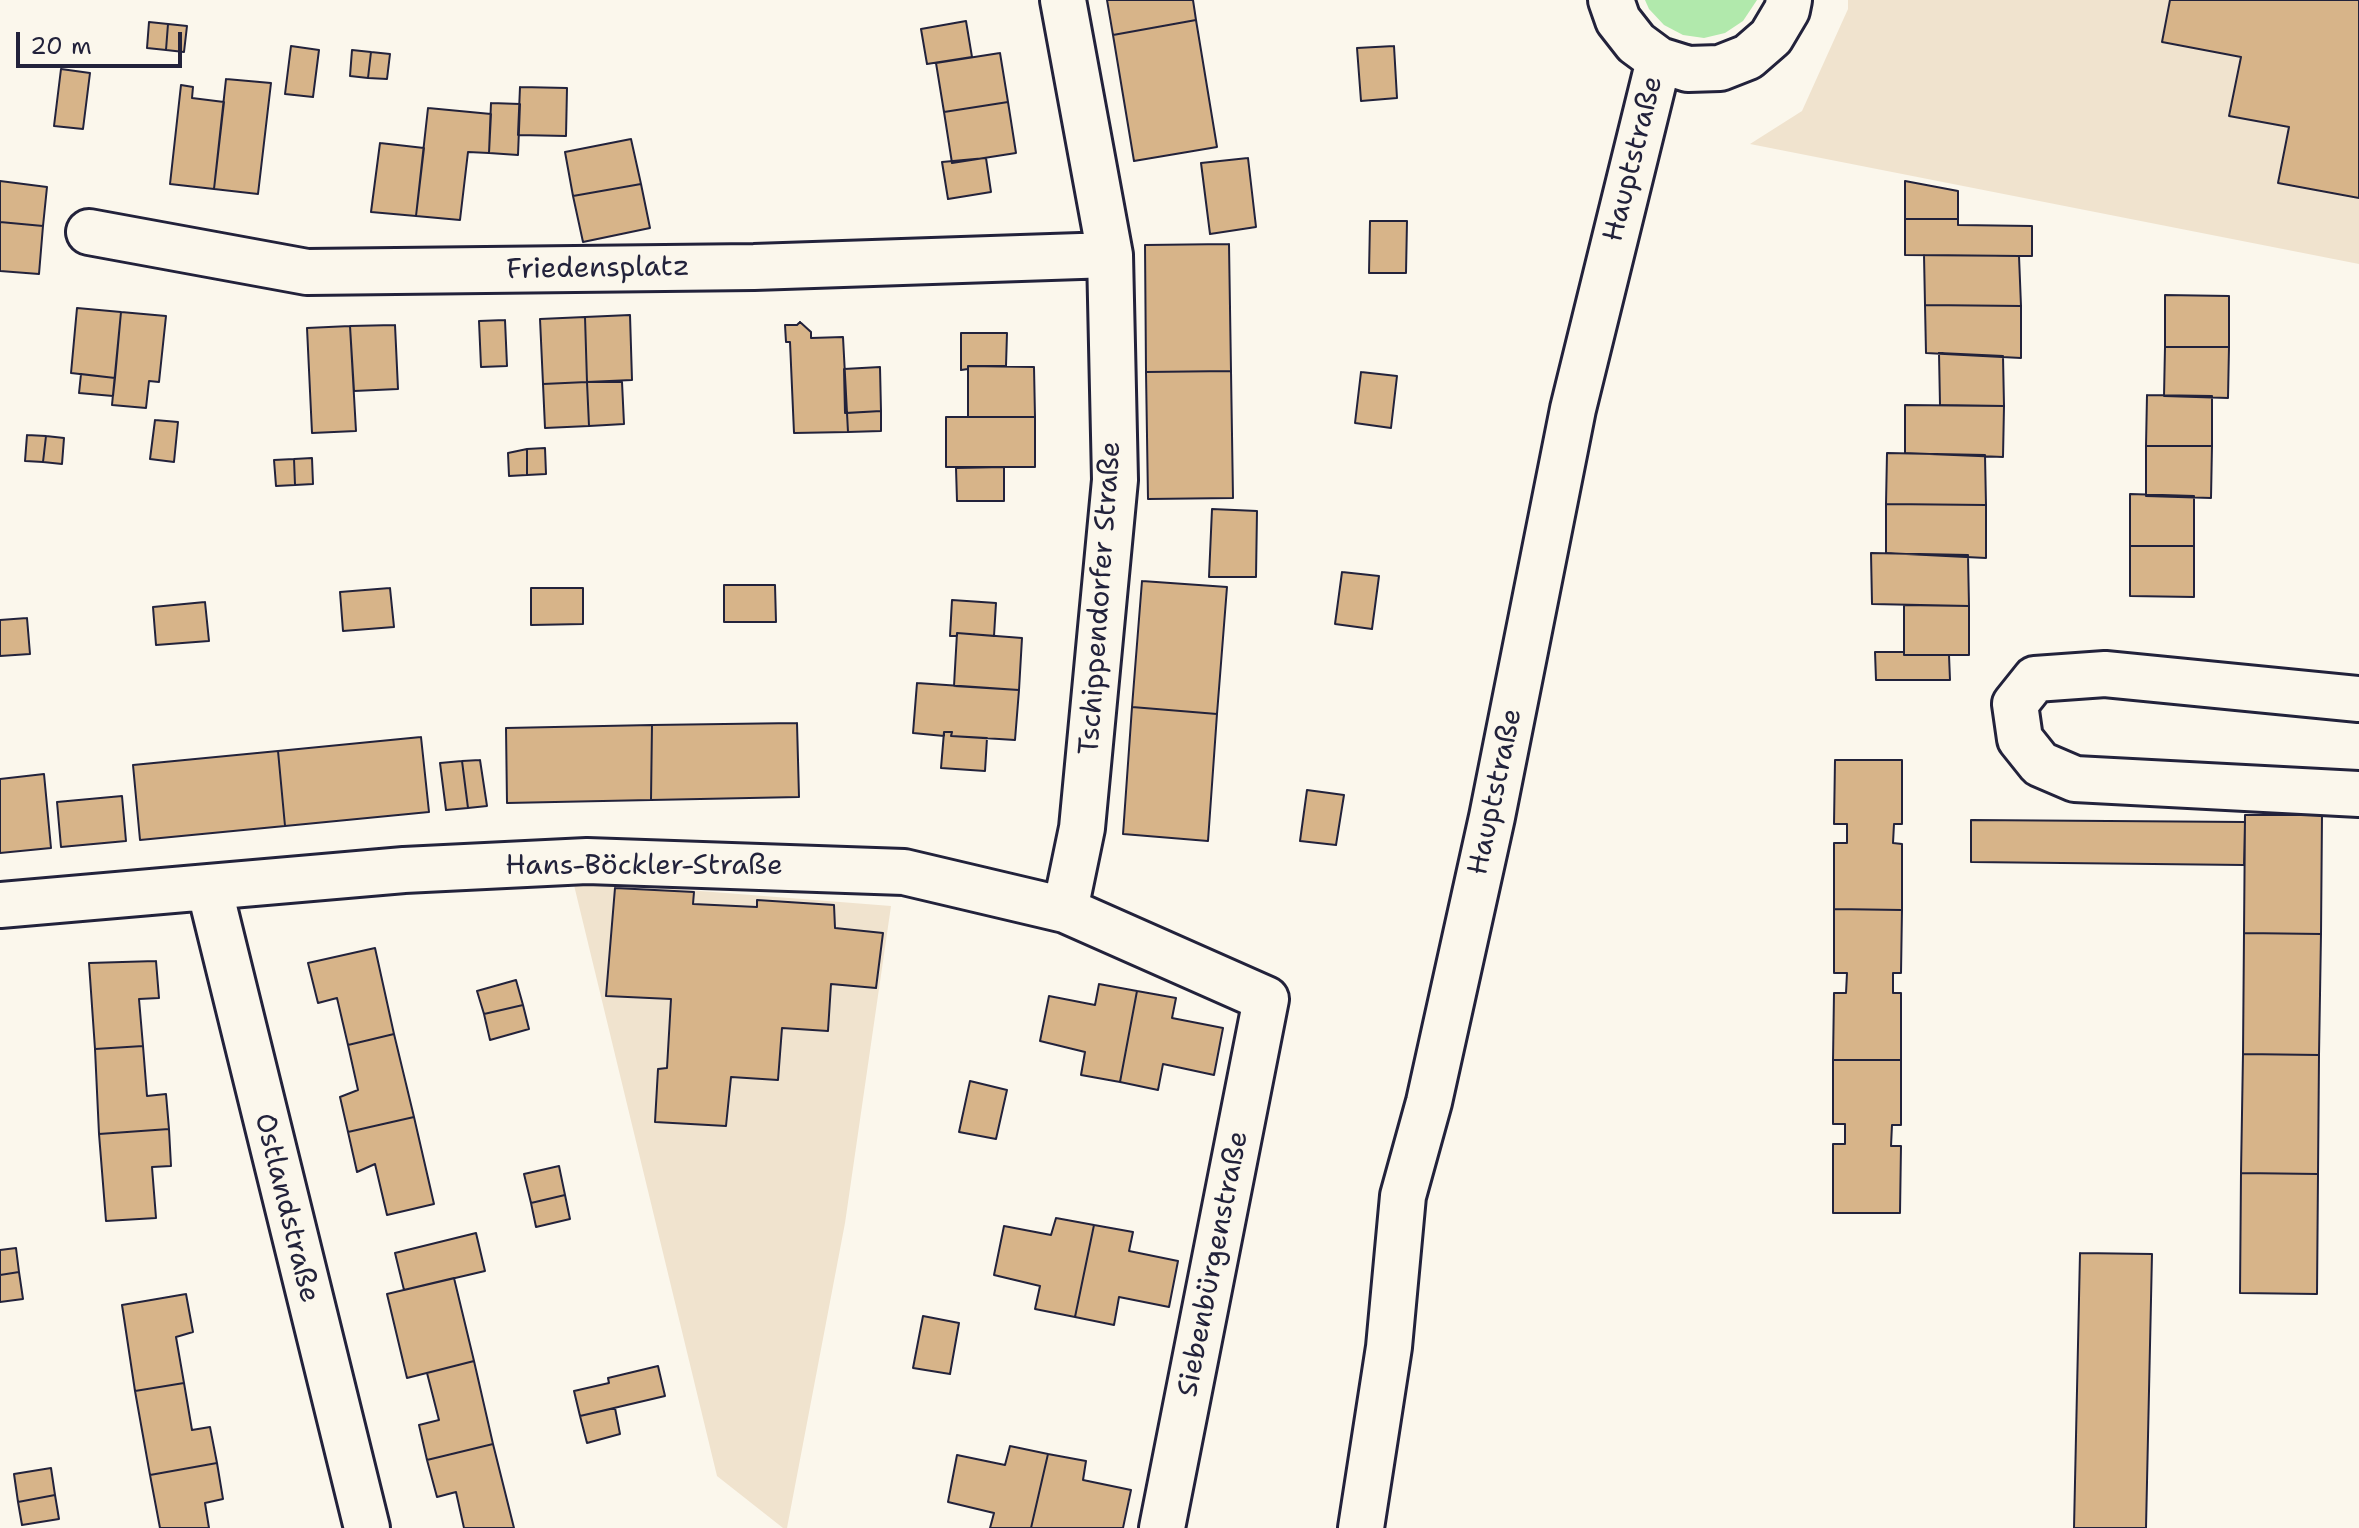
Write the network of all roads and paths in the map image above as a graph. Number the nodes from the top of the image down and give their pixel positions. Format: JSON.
{"nodes":[{"id":1,"x":1063,"y":0,"type":"edge"},
{"id":2,"x":1611,"y":0,"type":"edge"},
{"id":3,"x":1789,"y":0,"type":"edge"},
{"id":4,"x":1659,"y":60,"type":"junction"},
{"id":5,"x":89,"y":232,"type":"dead end"},
{"id":6,"x":1110,"y":255,"type":"junction"},
{"id":7,"x":2359,"y":699,"type":"edge"},
{"id":8,"x":2359,"y":794,"type":"edge"},
{"id":9,"x":209,"y":887,"type":"junction"},
{"id":10,"x":0,"y":905,"type":"edge"},
{"id":11,"x":1065,"y":910,"type":"junction"},
{"id":12,"x":1266,"y":999,"type":"joint"},
{"id":13,"x":367,"y":1528,"type":"edge"},
{"id":14,"x":1162,"y":1528,"type":"edge"},
{"id":15,"x":1361,"y":1528,"type":"edge"}],
"edges":[{"from":1,"to":6,"type":"street","name":"Tschippendorfer Straße"},
{"from":2,"to":4,"type":"street"},
{"from":3,"to":4,"type":"street"},
{"from":4,"to":15,"type":"street","name":"Hauptstraße"},
{"from":5,"to":6,"type":"street","name":"Friedensplatz"},
{"from":6,"to":11,"type":"street","name":"Tschippendorfer Straße"},
{"from":7,"to":8,"type":"street"},
{"from":9,"to":10,"type":"street","name":"Hans-Böckler-Straße"},
{"from":9,"to":11,"type":"street","name":"Hans-Böckler-Straße"},
{"from":9,"to":13,"type":"street","name":"Ostlandstraße"},
{"from":11,"to":12,"type":"street","name":"Hans-Böckler-Straße"},
{"from":12,"to":14,"type":"street","name":"Siebenbürgenstraße"}]}
